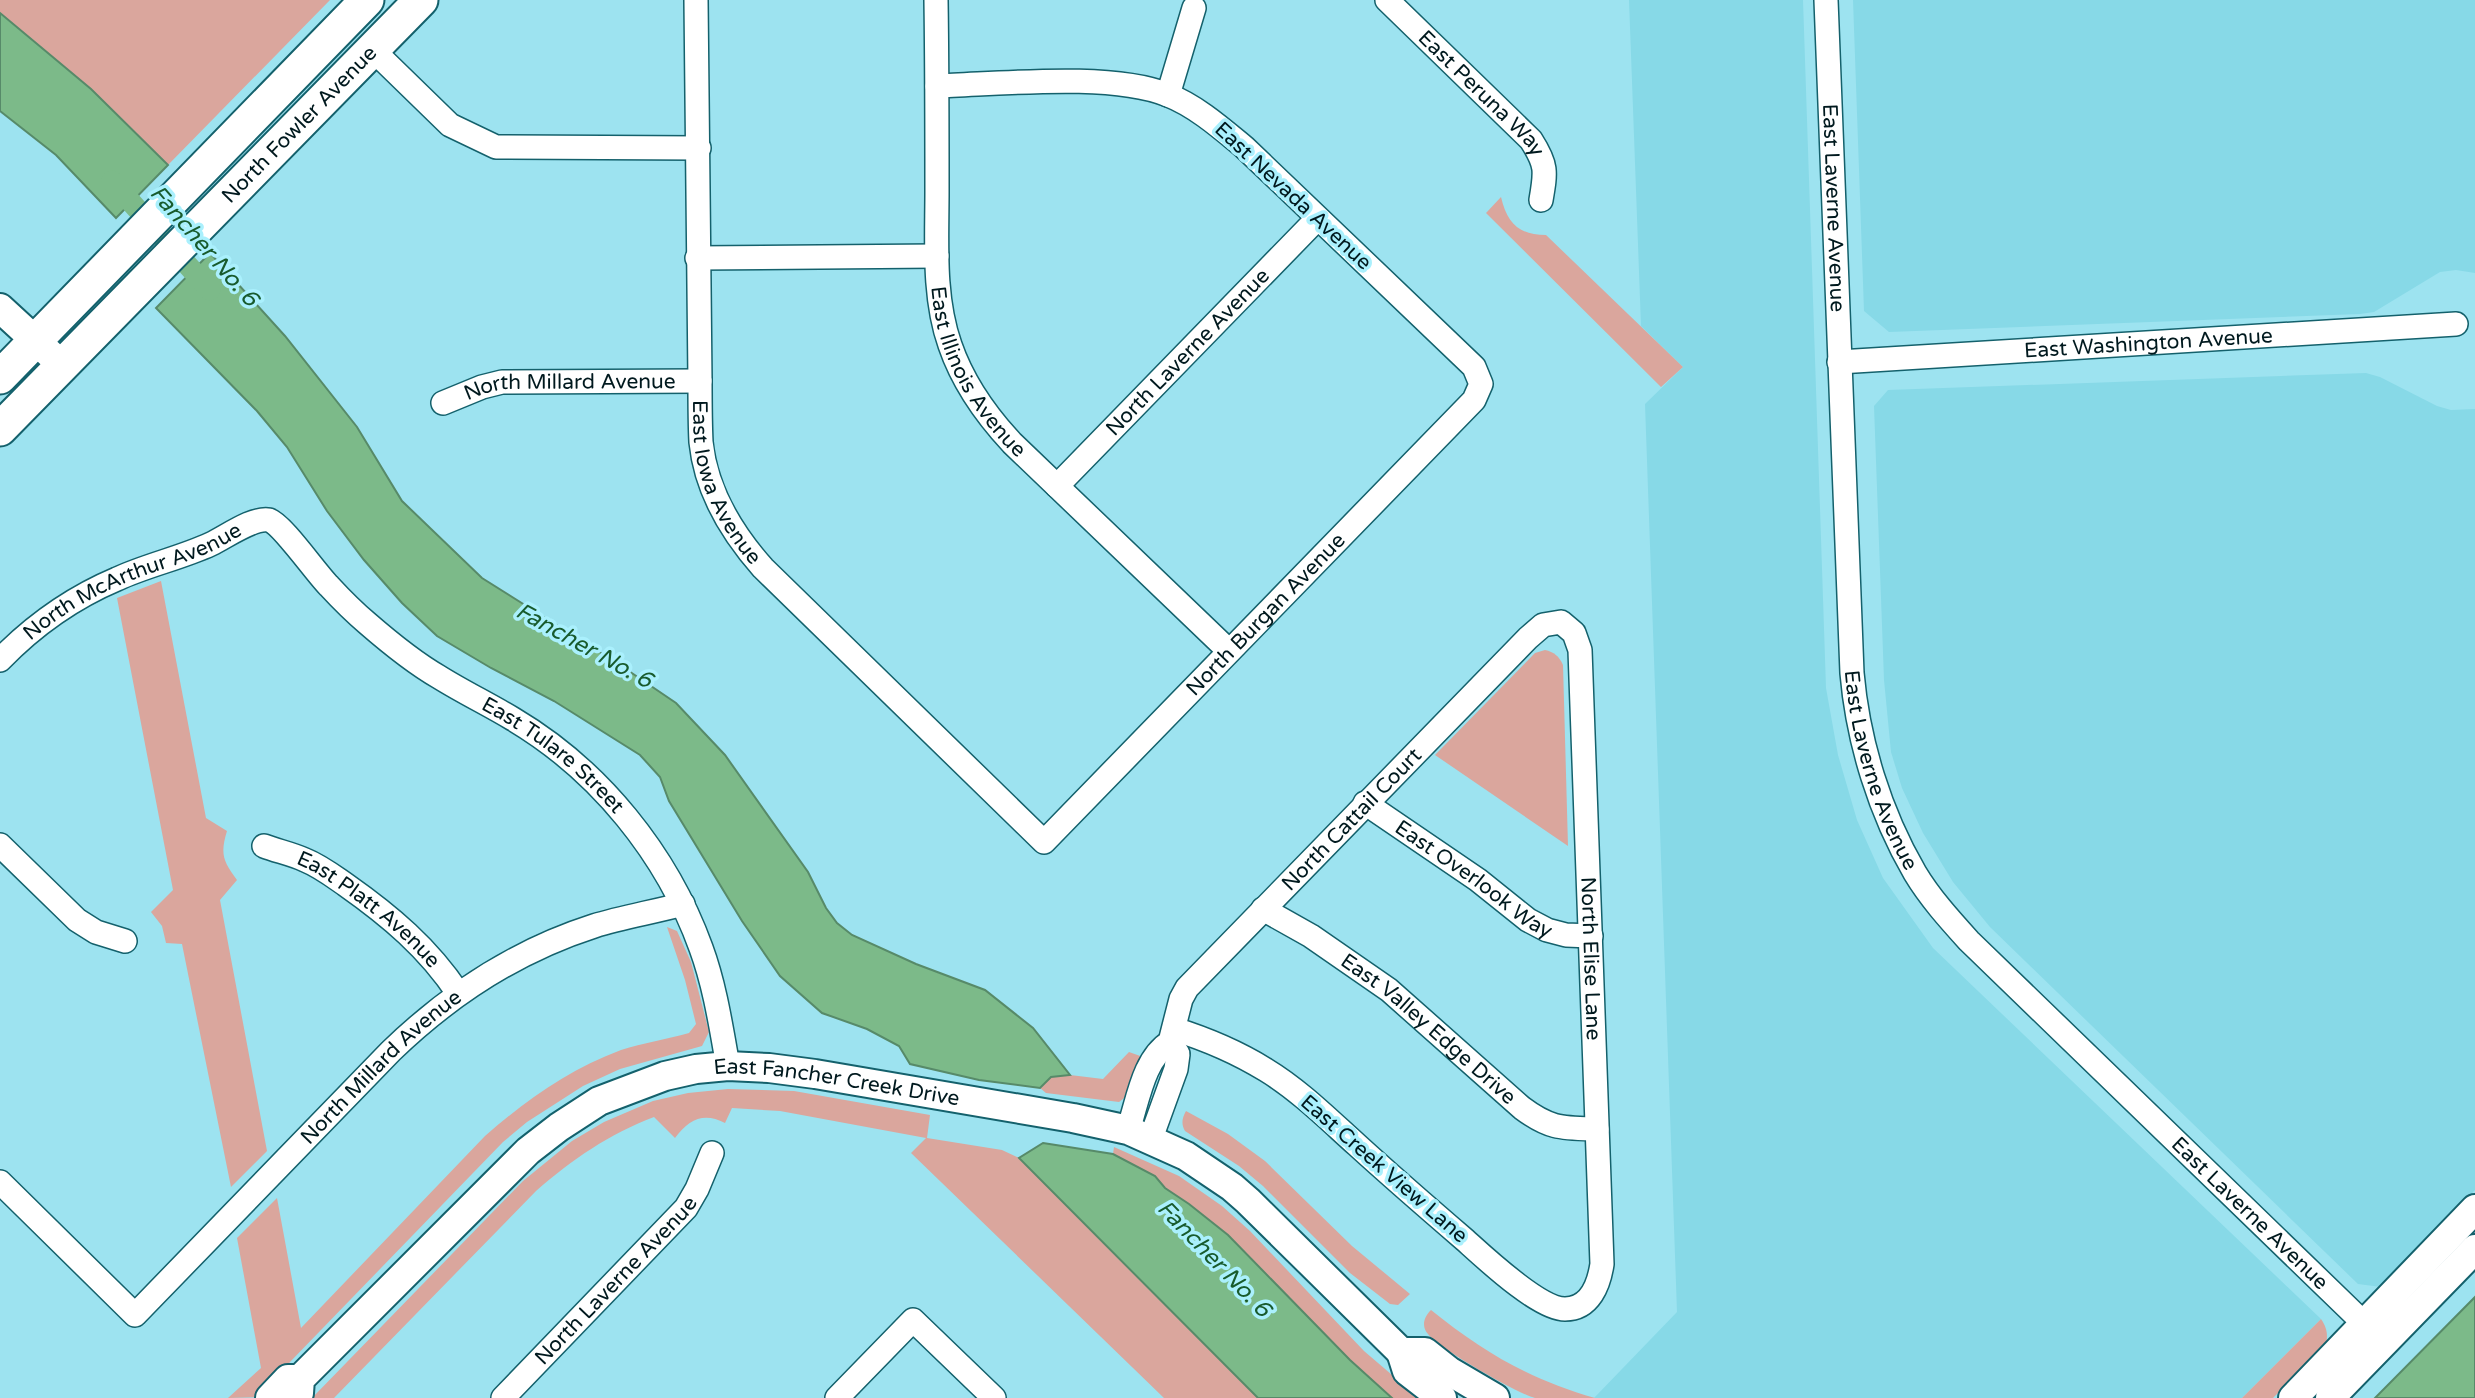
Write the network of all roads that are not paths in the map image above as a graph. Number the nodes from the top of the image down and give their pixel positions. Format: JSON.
{"nodes":[{"id":1,"x":366,"y":0,"type":"edge"},
{"id":2,"x":390,"y":0,"type":"edge"},
{"id":3,"x":421,"y":0,"type":"edge"},
{"id":4,"x":696,"y":0,"type":"edge"},
{"id":5,"x":936,"y":0,"type":"edge"},
{"id":6,"x":1387,"y":0,"type":"edge"},
{"id":7,"x":1826,"y":0,"type":"edge"},
{"id":8,"x":1194,"y":8,"type":"dead end"},
{"id":9,"x":373,"y":50,"type":"junction"},
{"id":10,"x":937,"y":86,"type":"junction"},
{"id":11,"x":1168,"y":94,"type":"junction"},
{"id":12,"x":699,"y":148,"type":"junction"},
{"id":13,"x":1541,"y":200,"type":"dead end"},
{"id":14,"x":1317,"y":219,"type":"junction"},
{"id":15,"x":937,"y":256,"type":"junction"},
{"id":16,"x":698,"y":258,"type":"junction"},
{"id":17,"x":0,"y":308,"type":"edge"},
{"id":18,"x":2456,"y":324,"type":"dead end"},
{"id":19,"x":35,"y":340,"type":"junction"},
{"id":20,"x":1839,"y":362,"type":"junction"},
{"id":21,"x":62,"y":365,"type":"junction"},
{"id":22,"x":0,"y":377,"type":"edge"},
{"id":23,"x":700,"y":381,"type":"junction"},
{"id":24,"x":1481,"y":384,"type":"joint"},
{"id":25,"x":443,"y":403,"type":"dead end"},
{"id":26,"x":0,"y":429,"type":"edge"},
{"id":27,"x":1057,"y":486,"type":"junction"},
{"id":28,"x":272,"y":521,"type":"joint"},
{"id":29,"x":1561,"y":622,"type":"joint"},
{"id":30,"x":1229,"y":651,"type":"junction"},
{"id":31,"x":0,"y":660,"type":"edge"},
{"id":32,"x":1365,"y":803,"type":"junction"},
{"id":33,"x":1044,"y":842,"type":"joint"},
{"id":34,"x":0,"y":845,"type":"edge"},
{"id":35,"x":264,"y":846,"type":"dead end"},
{"id":36,"x":683,"y":905,"type":"junction"},
{"id":37,"x":1263,"y":909,"type":"junction"},
{"id":38,"x":1591,"y":936,"type":"junction"},
{"id":39,"x":125,"y":941,"type":"dead end"},
{"id":40,"x":458,"y":993,"type":"junction"},
{"id":41,"x":1172,"y":1035,"type":"junction"},
{"id":42,"x":728,"y":1066,"type":"junction"},
{"id":43,"x":1597,"y":1129,"type":"junction"},
{"id":44,"x":1140,"y":1134,"type":"junction"},
{"id":45,"x":712,"y":1153,"type":"dead end"},
{"id":46,"x":0,"y":1182,"type":"edge"},
{"id":47,"x":2475,"y":1209,"type":"edge"},
{"id":48,"x":2475,"y":1249,"type":"edge"},
{"id":49,"x":1587,"y":1300,"type":"joint"},
{"id":50,"x":2374,"y":1334,"type":"junction"},
{"id":51,"x":1401,"y":1352,"type":"junction"},
{"id":52,"x":298,"y":1389,"type":"edge"},
{"id":53,"x":270,"y":1398,"type":"edge"},
{"id":54,"x":503,"y":1398,"type":"edge"},
{"id":55,"x":837,"y":1398,"type":"edge"},
{"id":56,"x":994,"y":1398,"type":"edge"},
{"id":57,"x":1442,"y":1398,"type":"edge"},
{"id":58,"x":1495,"y":1398,"type":"edge"},
{"id":59,"x":2293,"y":1398,"type":"edge"},
{"id":60,"x":2330,"y":1398,"type":"edge"}],
"edges":[{"from":1,"to":19,"type":"main road","name":"North Fowler Avenue"},
{"from":2,"to":9,"type":"main road"},
{"from":3,"to":9,"type":"main road","name":"North Fowler Avenue"},
{"from":4,"to":12,"type":"street","name":"East Iowa Avenue"},
{"from":5,"to":10,"type":"street","name":"East Illinois Avenue"},
{"from":6,"to":13,"type":"street","name":"East Peruna Way"},
{"from":7,"to":20,"type":"street","name":"East Laverne Avenue"},
{"from":8,"to":11,"type":"street"},
{"from":9,"to":12,"type":"street"},
{"from":9,"to":21,"type":"main road","name":"North Fowler Avenue"},
{"from":10,"to":11,"type":"street","name":"East Nevada Avenue"},
{"from":10,"to":15,"type":"street","name":"East Illinois Avenue"},
{"from":11,"to":14,"type":"street","name":"East Nevada Avenue"},
{"from":12,"to":16,"type":"street","name":"East Iowa Avenue"},
{"from":14,"to":24,"type":"street","name":"East Nevada Avenue"},
{"from":14,"to":27,"type":"street","name":"North Laverne Avenue"},
{"from":15,"to":16,"type":"street"},
{"from":15,"to":27,"type":"street","name":"East Illinois Avenue"},
{"from":16,"to":23,"type":"street","name":"East Iowa Avenue"},
{"from":17,"to":19,"type":"street"},
{"from":18,"to":20,"type":"street","name":"East Washington Avenue"},
{"from":19,"to":21,"type":"street"},
{"from":19,"to":22,"type":"main road","name":"North Fowler Avenue"},
{"from":20,"to":50,"type":"street","name":"East Laverne Avenue"},
{"from":21,"to":26,"type":"main road","name":"North Fowler Avenue"},
{"from":23,"to":25,"type":"street","name":"North Millard Avenue"},
{"from":23,"to":33,"type":"street","name":"East Iowa Avenue"},
{"from":24,"to":30,"type":"street","name":"North Burgan Avenue"},
{"from":27,"to":30,"type":"street","name":"East Illinois Avenue"},
{"from":28,"to":31,"type":"street","name":"North McArthur Avenue"},
{"from":28,"to":36,"type":"street","name":"East Tulare Street"},
{"from":29,"to":32,"type":"street","name":"North Cattail Court"},
{"from":29,"to":38,"type":"street","name":"North Elise Lane"},
{"from":30,"to":33,"type":"street","name":"North Burgan Avenue"},
{"from":32,"to":37,"type":"street","name":"North Cattail Court"},
{"from":32,"to":38,"type":"street","name":"East Overlook Way"},
{"from":34,"to":39,"type":"street"},
{"from":35,"to":40,"type":"street","name":"East Platt Avenue"},
{"from":36,"to":40,"type":"street","name":"North Millard Avenue"},
{"from":36,"to":42,"type":"street","name":"East Tulare Street"},
{"from":37,"to":41,"type":"street","name":"North Cattail Court"},
{"from":37,"to":43,"type":"street","name":"East Valley Edge Drive"},
{"from":38,"to":43,"type":"street","name":"North Elise Lane"},
{"from":40,"to":46,"type":"street","name":"North Millard Avenue"},
{"from":41,"to":44,"type":"street","name":"North Cattail Court"},
{"from":41,"to":49,"type":"street","name":"East Creek View Lane"},
{"from":42,"to":44,"type":"street","name":"East Fancher Creek Drive"},
{"from":42,"to":52,"type":"street","name":"East Fancher Creek Drive"},
{"from":43,"to":49,"type":"street","name":"North Elise Lane"},
{"from":44,"to":51,"type":"street","name":"East Fancher Creek Drive"},
{"from":45,"to":54,"type":"street","name":"North Laverne Avenue"},
{"from":47,"to":50,"type":"street"},
{"from":48,"to":50,"type":"street"},
{"from":50,"to":59,"type":"street"},
{"from":50,"to":60,"type":"street"},
{"from":51,"to":57,"type":"street","name":"East Fancher Creek Drive"},
{"from":51,"to":58,"type":"street"},
{"from":52,"to":53,"type":"street","name":"East Fancher Creek Drive"},
{"from":55,"to":56,"type":"street"}]}
